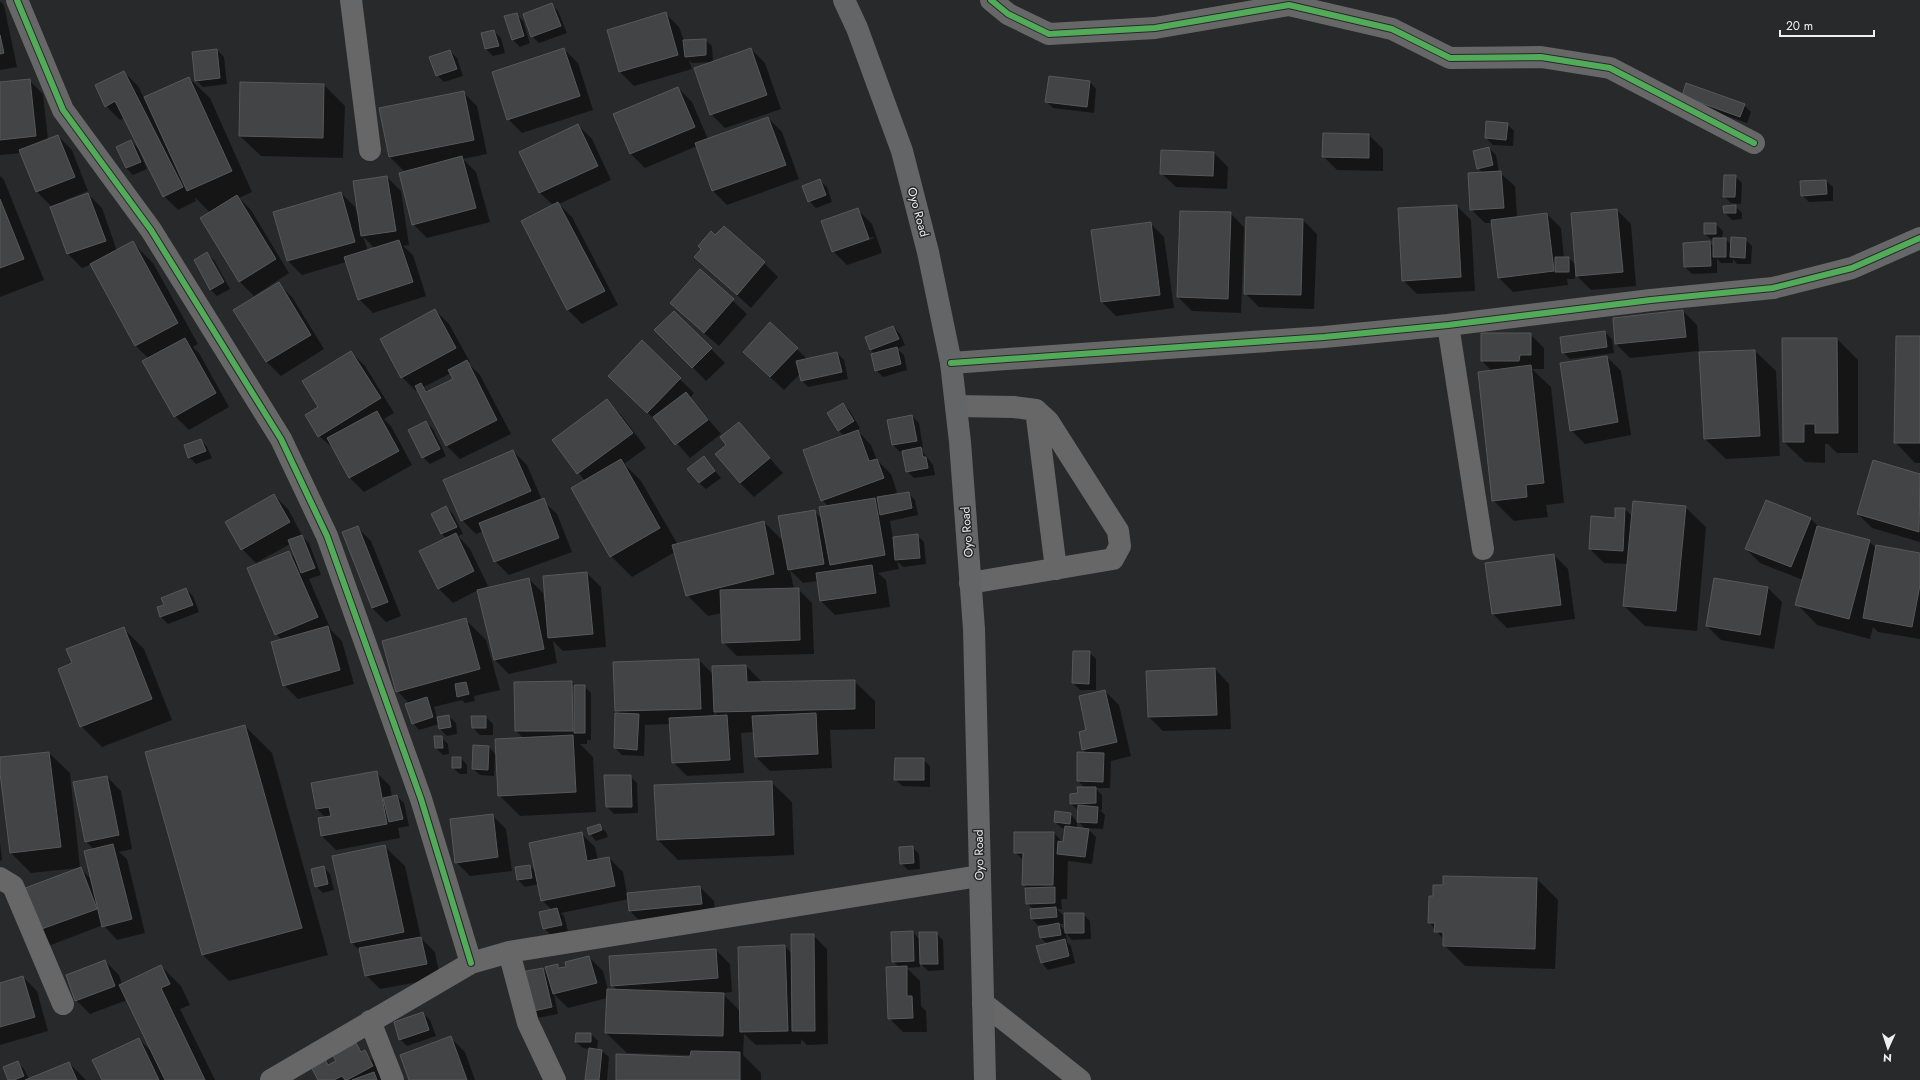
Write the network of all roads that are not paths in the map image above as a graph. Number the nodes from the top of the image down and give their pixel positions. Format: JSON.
{"nodes":[{"id":1,"x":17,"y":0,"type":"edge"},
{"id":2,"x":351,"y":0,"type":"edge"},
{"id":3,"x":844,"y":0,"type":"edge"},
{"id":4,"x":991,"y":0,"type":"edge"},
{"id":5,"x":1754,"y":144,"type":"dead end"},
{"id":6,"x":370,"y":150,"type":"dead end"},
{"id":7,"x":1920,"y":238,"type":"edge"},
{"id":8,"x":1448,"y":325,"type":"junction"},
{"id":9,"x":951,"y":363,"type":"junction"},
{"id":10,"x":956,"y":406,"type":"junction"},
{"id":11,"x":1036,"y":410,"type":"junction"},
{"id":12,"x":1483,"y":549,"type":"dead end"},
{"id":13,"x":1056,"y":568,"type":"junction"},
{"id":14,"x":970,"y":583,"type":"junction"},
{"id":15,"x":979,"y":876,"type":"junction"},
{"id":16,"x":0,"y":878,"type":"edge"},
{"id":17,"x":509,"y":952,"type":"junction"},
{"id":18,"x":471,"y":963,"type":"junction"},
{"id":19,"x":983,"y":1003,"type":"junction"},
{"id":20,"x":63,"y":1004,"type":"dead end"},
{"id":21,"x":370,"y":1021,"type":"junction"},
{"id":22,"x":271,"y":1080,"type":"edge"},
{"id":23,"x":393,"y":1080,"type":"edge"},
{"id":24,"x":555,"y":1080,"type":"edge"},
{"id":25,"x":985,"y":1080,"type":"edge"},
{"id":26,"x":1080,"y":1080,"type":"edge"}],
"edges":[{"from":1,"to":18,"type":"street"},
{"from":2,"to":6,"type":"street"},
{"from":3,"to":9,"type":"highway","name":"Oyo Road"},
{"from":4,"to":5,"type":"street"},
{"from":7,"to":8,"type":"street"},
{"from":8,"to":9,"type":"street"},
{"from":8,"to":12,"type":"street"},
{"from":9,"to":10,"type":"highway","name":"Oyo Road"},
{"from":10,"to":11,"type":"street"},
{"from":10,"to":14,"type":"highway","name":"Oyo Road"},
{"from":11,"to":13,"type":"street"},
{"from":11,"to":13,"type":"street"},
{"from":13,"to":14,"type":"street"},
{"from":14,"to":15,"type":"highway","name":"Oyo Road"},
{"from":15,"to":17,"type":"street"},
{"from":15,"to":19,"type":"highway","name":"Oyo Road"},
{"from":16,"to":20,"type":"street"},
{"from":17,"to":18,"type":"street"},
{"from":17,"to":24,"type":"street"},
{"from":18,"to":21,"type":"street"},
{"from":19,"to":25,"type":"highway","name":"Oyo Road"},
{"from":19,"to":26,"type":"street"},
{"from":21,"to":22,"type":"street"},
{"from":21,"to":23,"type":"street"}]}
